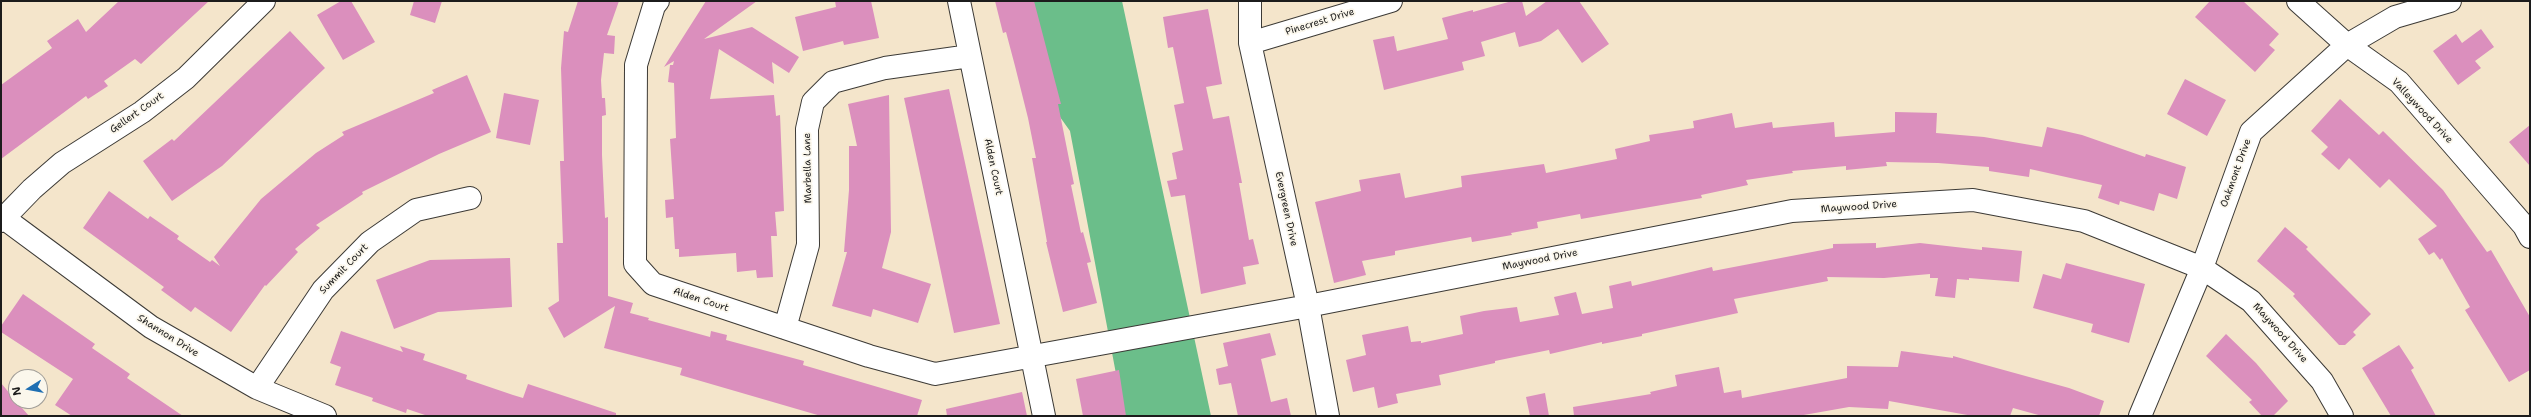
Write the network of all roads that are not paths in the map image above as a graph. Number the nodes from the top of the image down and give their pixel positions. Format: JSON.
{"nodes":[{"id":1,"x":264,"y":1,"type":"edge"},
{"id":2,"x":658,"y":1,"type":"edge"},
{"id":3,"x":959,"y":1,"type":"edge"},
{"id":4,"x":1250,"y":1,"type":"edge"},
{"id":5,"x":1390,"y":1,"type":"edge"},
{"id":6,"x":2298,"y":1,"type":"edge"},
{"id":7,"x":2450,"y":1,"type":"edge"},
{"id":8,"x":1250,"y":43,"type":"junction"},
{"id":9,"x":2347,"y":45,"type":"junction"},
{"id":10,"x":970,"y":56,"type":"junction"},
{"id":11,"x":470,"y":198,"type":"dead end"},
{"id":12,"x":2,"y":225,"type":"edge"},
{"id":13,"x":2530,"y":237,"type":"edge"},
{"id":14,"x":2202,"y":268,"type":"junction"},
{"id":15,"x":1308,"y":306,"type":"junction"},
{"id":16,"x":785,"y":328,"type":"junction"},
{"id":17,"x":1032,"y":356,"type":"junction"},
{"id":18,"x":257,"y":388,"type":"junction"},
{"id":19,"x":325,"y":416,"type":"edge"},
{"id":20,"x":1044,"y":416,"type":"edge"},
{"id":21,"x":1328,"y":416,"type":"edge"},
{"id":22,"x":2140,"y":416,"type":"edge"},
{"id":23,"x":2342,"y":416,"type":"edge"}],
"edges":[{"from":1,"to":12,"type":"street","name":"Gellert Court"},
{"from":2,"to":16,"type":"street","name":"Alden Court"},
{"from":3,"to":10,"type":"street","name":"Alden Court"},
{"from":4,"to":8,"type":"street","name":"Evergreen Drive"},
{"from":5,"to":8,"type":"street","name":"Pinecrest Drive"},
{"from":6,"to":9,"type":"street","name":"Valleywood Drive"},
{"from":7,"to":9,"type":"street","name":"Oakmont Drive"},
{"from":8,"to":15,"type":"street","name":"Evergreen Drive"},
{"from":9,"to":13,"type":"street","name":"Valleywood Drive"},
{"from":9,"to":14,"type":"street","name":"Oakmont Drive"},
{"from":10,"to":16,"type":"street","name":"Marbella Lane"},
{"from":10,"to":17,"type":"street","name":"Alden Court"},
{"from":11,"to":18,"type":"street","name":"Summit Court"},
{"from":12,"to":18,"type":"street","name":"Shannon Drive"},
{"from":14,"to":15,"type":"street","name":"Maywood Drive"},
{"from":14,"to":22,"type":"street","name":"Oakmont Drive"},
{"from":14,"to":23,"type":"street","name":"Maywood Drive"},
{"from":15,"to":17,"type":"street","name":"Alden Court"},
{"from":15,"to":21,"type":"street","name":"Evergreen Drive"},
{"from":16,"to":17,"type":"street","name":"Alden Court"},
{"from":17,"to":20,"type":"street"},
{"from":18,"to":19,"type":"street","name":"Shannon Drive"}]}
